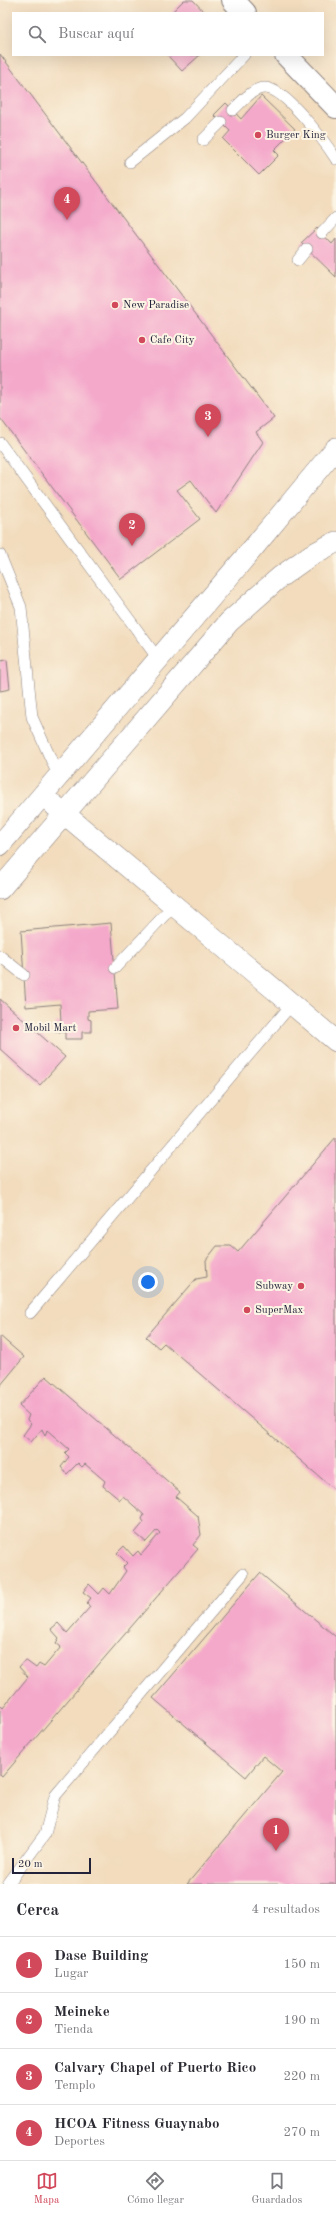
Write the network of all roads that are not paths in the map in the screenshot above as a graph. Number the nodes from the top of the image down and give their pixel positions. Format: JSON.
{"nodes":[{"id":1,"x":233,"y":0,"type":"edge"},
{"id":2,"x":244,"y":12,"type":"edge"},
{"id":3,"x":243,"y":56,"type":"edge"},
{"id":4,"x":287,"y":56,"type":"edge"},
{"id":5,"x":336,"y":107,"type":"edge"},
{"id":6,"x":233,"y":110,"type":"dead end"},
{"id":7,"x":221,"y":122,"type":"dead end"},
{"id":8,"x":203,"y":140,"type":"dead end"},
{"id":9,"x":335,"y":157,"type":"edge"},
{"id":10,"x":130,"y":162,"type":"dead end"},
{"id":11,"x":336,"y":218,"type":"edge"},
{"id":12,"x":322,"y":234,"type":"dead end"},
{"id":13,"x":307,"y":249,"type":"dead end"},
{"id":14,"x":298,"y":260,"type":"dead end"},
{"id":15,"x":0,"y":443,"type":"edge"},
{"id":16,"x":336,"y":448,"type":"edge"},
{"id":17,"x":336,"y":542,"type":"edge"},
{"id":18,"x":0,"y":555,"type":"edge"},
{"id":19,"x":159,"y":660,"type":"junction"},
{"id":20,"x":58,"y":775,"type":"junction"},
{"id":21,"x":42,"y":796,"type":"junction"},
{"id":22,"x":65,"y":814,"type":"junction"},
{"id":23,"x":0,"y":845,"type":"edge"},
{"id":24,"x":0,"y":889,"type":"edge"},
{"id":25,"x":174,"y":905,"type":"junction"},
{"id":26,"x":0,"y":956,"type":"edge"},
{"id":27,"x":115,"y":968,"type":"dead end"},
{"id":28,"x":24,"y":975,"type":"dead end"},
{"id":29,"x":292,"y":1004,"type":"junction"},
{"id":30,"x":336,"y":1041,"type":"edge"},
{"id":31,"x":30,"y":1313,"type":"dead end"},
{"id":32,"x":243,"y":1574,"type":"dead end"},
{"id":33,"x":8,"y":1884,"type":"edge"}],
"edges":[{"from":1,"to":2,"type":"street"},
{"from":3,"to":10,"type":"lane"},
{"from":4,"to":5,"type":"street"},
{"from":6,"to":9,"type":"lane"},
{"from":7,"to":8,"type":"lane"},
{"from":11,"to":12,"type":"lane"},
{"from":13,"to":14,"type":"lane"},
{"from":15,"to":19,"type":"lane"},
{"from":16,"to":19,"type":"street"},
{"from":17,"to":22,"type":"street"},
{"from":18,"to":20,"type":"lane"},
{"from":19,"to":20,"type":"street"},
{"from":20,"to":21,"type":"street"},
{"from":21,"to":22,"type":"street"},
{"from":21,"to":23,"type":"street"},
{"from":22,"to":24,"type":"street"},
{"from":22,"to":25,"type":"street"},
{"from":25,"to":27,"type":"lane"},
{"from":25,"to":29,"type":"street"},
{"from":26,"to":28,"type":"lane"},
{"from":29,"to":30,"type":"street"},
{"from":29,"to":31,"type":"lane"},
{"from":32,"to":33,"type":"lane"}]}
